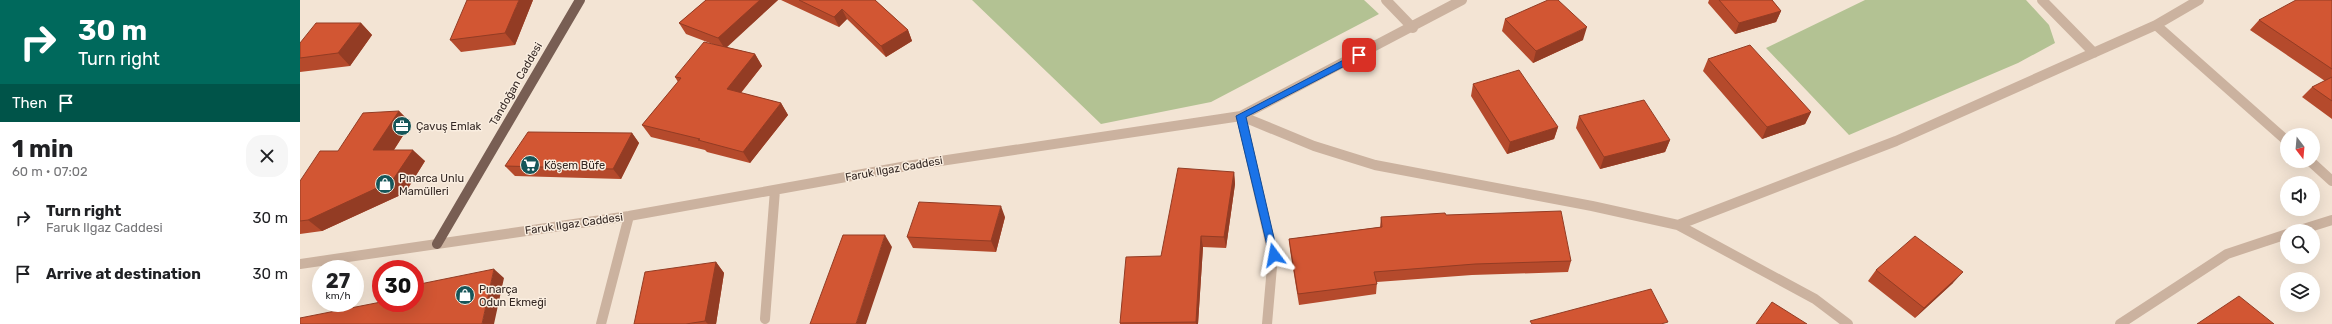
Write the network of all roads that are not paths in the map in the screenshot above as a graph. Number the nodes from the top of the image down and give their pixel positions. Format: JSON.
{"nodes":[{"id":1,"x":580,"y":0,"type":"edge"},
{"id":2,"x":1386,"y":0,"type":"edge"},
{"id":3,"x":1462,"y":0,"type":"edge"},
{"id":4,"x":2042,"y":0,"type":"edge"},
{"id":5,"x":2199,"y":0,"type":"edge"},
{"id":6,"x":2156,"y":25,"type":"junction"},
{"id":7,"x":1413,"y":28,"type":"junction"},
{"id":8,"x":2094,"y":53,"type":"junction"},
{"id":9,"x":1241,"y":116,"type":"junction"},
{"id":10,"x":2280,"y":135,"type":"edge"},
{"id":11,"x":2318,"y":168,"type":"edge"},
{"id":12,"x":2332,"y":181,"type":"edge"},
{"id":13,"x":775,"y":190,"type":"junction"},
{"id":14,"x":628,"y":216,"type":"junction"},
{"id":15,"x":2332,"y":220,"type":"edge"},
{"id":16,"x":2319,"y":224,"type":"edge"},
{"id":17,"x":1678,"y":225,"type":"junction"},
{"id":18,"x":2280,"y":236,"type":"edge"},
{"id":19,"x":437,"y":244,"type":"junction"},
{"id":20,"x":300,"y":264,"type":"edge"},
{"id":21,"x":764,"y":319,"type":"dead end"},
{"id":22,"x":601,"y":324,"type":"edge"},
{"id":23,"x":1267,"y":324,"type":"edge"},
{"id":24,"x":1848,"y":324,"type":"edge"},
{"id":25,"x":2120,"y":324,"type":"edge"}],
"edges":[{"from":1,"to":19,"type":"main road","name":"Tandoğan Caddesi"},
{"from":2,"to":7,"type":"street"},
{"from":3,"to":7,"type":"street","name":"Faruk Ilgaz Caddesi"},
{"from":4,"to":8,"type":"street"},
{"from":5,"to":6,"type":"street"},
{"from":6,"to":8,"type":"street"},
{"from":6,"to":10,"type":"street"},
{"from":7,"to":9,"type":"street","name":"Faruk Ilgaz Caddesi"},
{"from":8,"to":17,"type":"street"},
{"from":9,"to":13,"type":"street","name":"Faruk Ilgaz Caddesi"},
{"from":9,"to":17,"type":"street"},
{"from":9,"to":23,"type":"street"},
{"from":11,"to":12,"type":"street"},
{"from":13,"to":14,"type":"street","name":"Faruk Ilgaz Caddesi"},
{"from":13,"to":21,"type":"street"},
{"from":14,"to":19,"type":"street","name":"Faruk Ilgaz Caddesi"},
{"from":14,"to":22,"type":"street"},
{"from":15,"to":16,"type":"street"},
{"from":17,"to":24,"type":"street"},
{"from":18,"to":25,"type":"street"},
{"from":19,"to":20,"type":"street","name":"Faruk Ilgaz Caddesi"}]}
